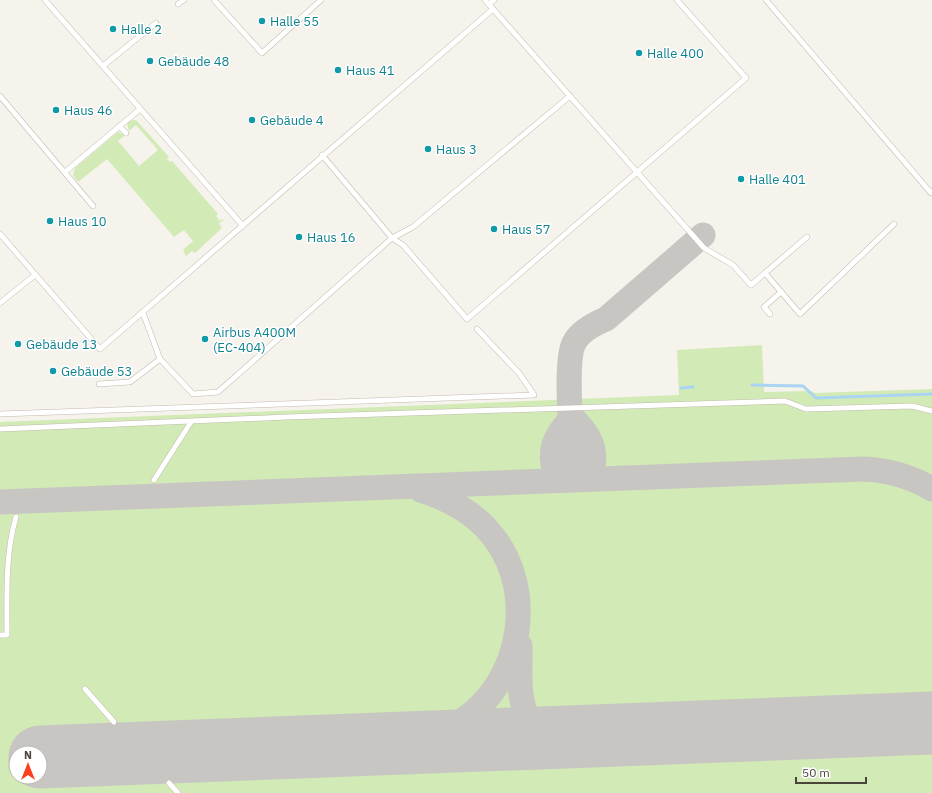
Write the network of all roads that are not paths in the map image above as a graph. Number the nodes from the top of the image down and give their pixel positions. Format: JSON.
{"nodes":[{"id":1,"x":45,"y":0,"type":"edge"},
{"id":2,"x":184,"y":0,"type":"edge"},
{"id":3,"x":214,"y":0,"type":"edge"},
{"id":4,"x":321,"y":0,"type":"edge"},
{"id":5,"x":494,"y":0,"type":"edge"},
{"id":6,"x":677,"y":0,"type":"edge"},
{"id":7,"x":766,"y":0,"type":"edge"},
{"id":8,"x":487,"y":2,"type":"edge"},
{"id":9,"x":178,"y":4,"type":"dead end"},
{"id":10,"x":493,"y":9,"type":"junction"},
{"id":11,"x":156,"y":23,"type":"dead end"},
{"id":12,"x":103,"y":66,"type":"junction"},
{"id":13,"x":0,"y":96,"type":"edge"},
{"id":14,"x":570,"y":96,"type":"junction"},
{"id":15,"x":140,"y":109,"type":"junction"},
{"id":16,"x":119,"y":126,"type":"junction"},
{"id":17,"x":126,"y":133,"type":"dead end"},
{"id":18,"x":322,"y":155,"type":"junction"},
{"id":19,"x":65,"y":172,"type":"junction"},
{"id":20,"x":638,"y":173,"type":"junction"},
{"id":21,"x":932,"y":192,"type":"edge"},
{"id":22,"x":93,"y":206,"type":"dead end"},
{"id":23,"x":894,"y":224,"type":"dead end"},
{"id":24,"x":243,"y":226,"type":"junction"},
{"id":25,"x":0,"y":234,"type":"edge"},
{"id":26,"x":807,"y":237,"type":"dead end"},
{"id":27,"x":392,"y":238,"type":"junction"},
{"id":28,"x":765,"y":273,"type":"junction"},
{"id":29,"x":35,"y":275,"type":"junction"},
{"id":30,"x":781,"y":292,"type":"junction"},
{"id":31,"x":0,"y":303,"type":"edge"},
{"id":32,"x":143,"y":313,"type":"junction"},
{"id":33,"x":770,"y":314,"type":"dead end"},
{"id":34,"x":477,"y":330,"type":"dead end"},
{"id":35,"x":160,"y":359,"type":"junction"},
{"id":36,"x":99,"y":384,"type":"dead end"},
{"id":37,"x":932,"y":411,"type":"edge"},
{"id":38,"x":0,"y":414,"type":"edge"},
{"id":39,"x":191,"y":422,"type":"junction"},
{"id":40,"x":0,"y":429,"type":"edge"},
{"id":41,"x":154,"y":480,"type":"dead end"},
{"id":42,"x":16,"y":517,"type":"dead end"},
{"id":43,"x":0,"y":635,"type":"edge"},
{"id":44,"x":85,"y":689,"type":"dead end"},
{"id":45,"x":114,"y":722,"type":"dead end"},
{"id":46,"x":168,"y":783,"type":"dead end"},
{"id":47,"x":178,"y":793,"type":"edge"}],
"edges":[{"from":1,"to":12,"type":"lane"},
{"from":2,"to":9,"type":"lane"},
{"from":3,"to":4,"type":"lane"},
{"from":5,"to":8,"type":"lane"},
{"from":6,"to":20,"type":"lane"},
{"from":7,"to":21,"type":"lane"},
{"from":8,"to":10,"type":"lane"},
{"from":10,"to":14,"type":"lane"},
{"from":10,"to":18,"type":"lane"},
{"from":11,"to":12,"type":"lane"},
{"from":12,"to":15,"type":"lane"},
{"from":13,"to":19,"type":"lane"},
{"from":14,"to":20,"type":"lane"},
{"from":14,"to":27,"type":"lane"},
{"from":15,"to":16,"type":"lane"},
{"from":15,"to":24,"type":"lane"},
{"from":16,"to":17,"type":"lane"},
{"from":16,"to":19,"type":"lane"},
{"from":18,"to":24,"type":"lane"},
{"from":18,"to":27,"type":"lane"},
{"from":19,"to":22,"type":"lane"},
{"from":20,"to":27,"type":"lane"},
{"from":20,"to":28,"type":"lane"},
{"from":23,"to":30,"type":"lane"},
{"from":24,"to":32,"type":"lane"},
{"from":25,"to":29,"type":"lane"},
{"from":26,"to":28,"type":"lane"},
{"from":27,"to":35,"type":"lane"},
{"from":28,"to":30,"type":"lane"},
{"from":29,"to":31,"type":"lane"},
{"from":29,"to":32,"type":"lane"},
{"from":30,"to":33,"type":"lane"},
{"from":32,"to":35,"type":"lane"},
{"from":34,"to":38,"type":"lane"},
{"from":35,"to":36,"type":"lane"},
{"from":37,"to":39,"type":"lane"},
{"from":39,"to":40,"type":"lane"},
{"from":39,"to":41,"type":"lane"},
{"from":42,"to":43,"type":"lane"},
{"from":44,"to":45,"type":"lane"},
{"from":46,"to":47,"type":"lane"}]}
